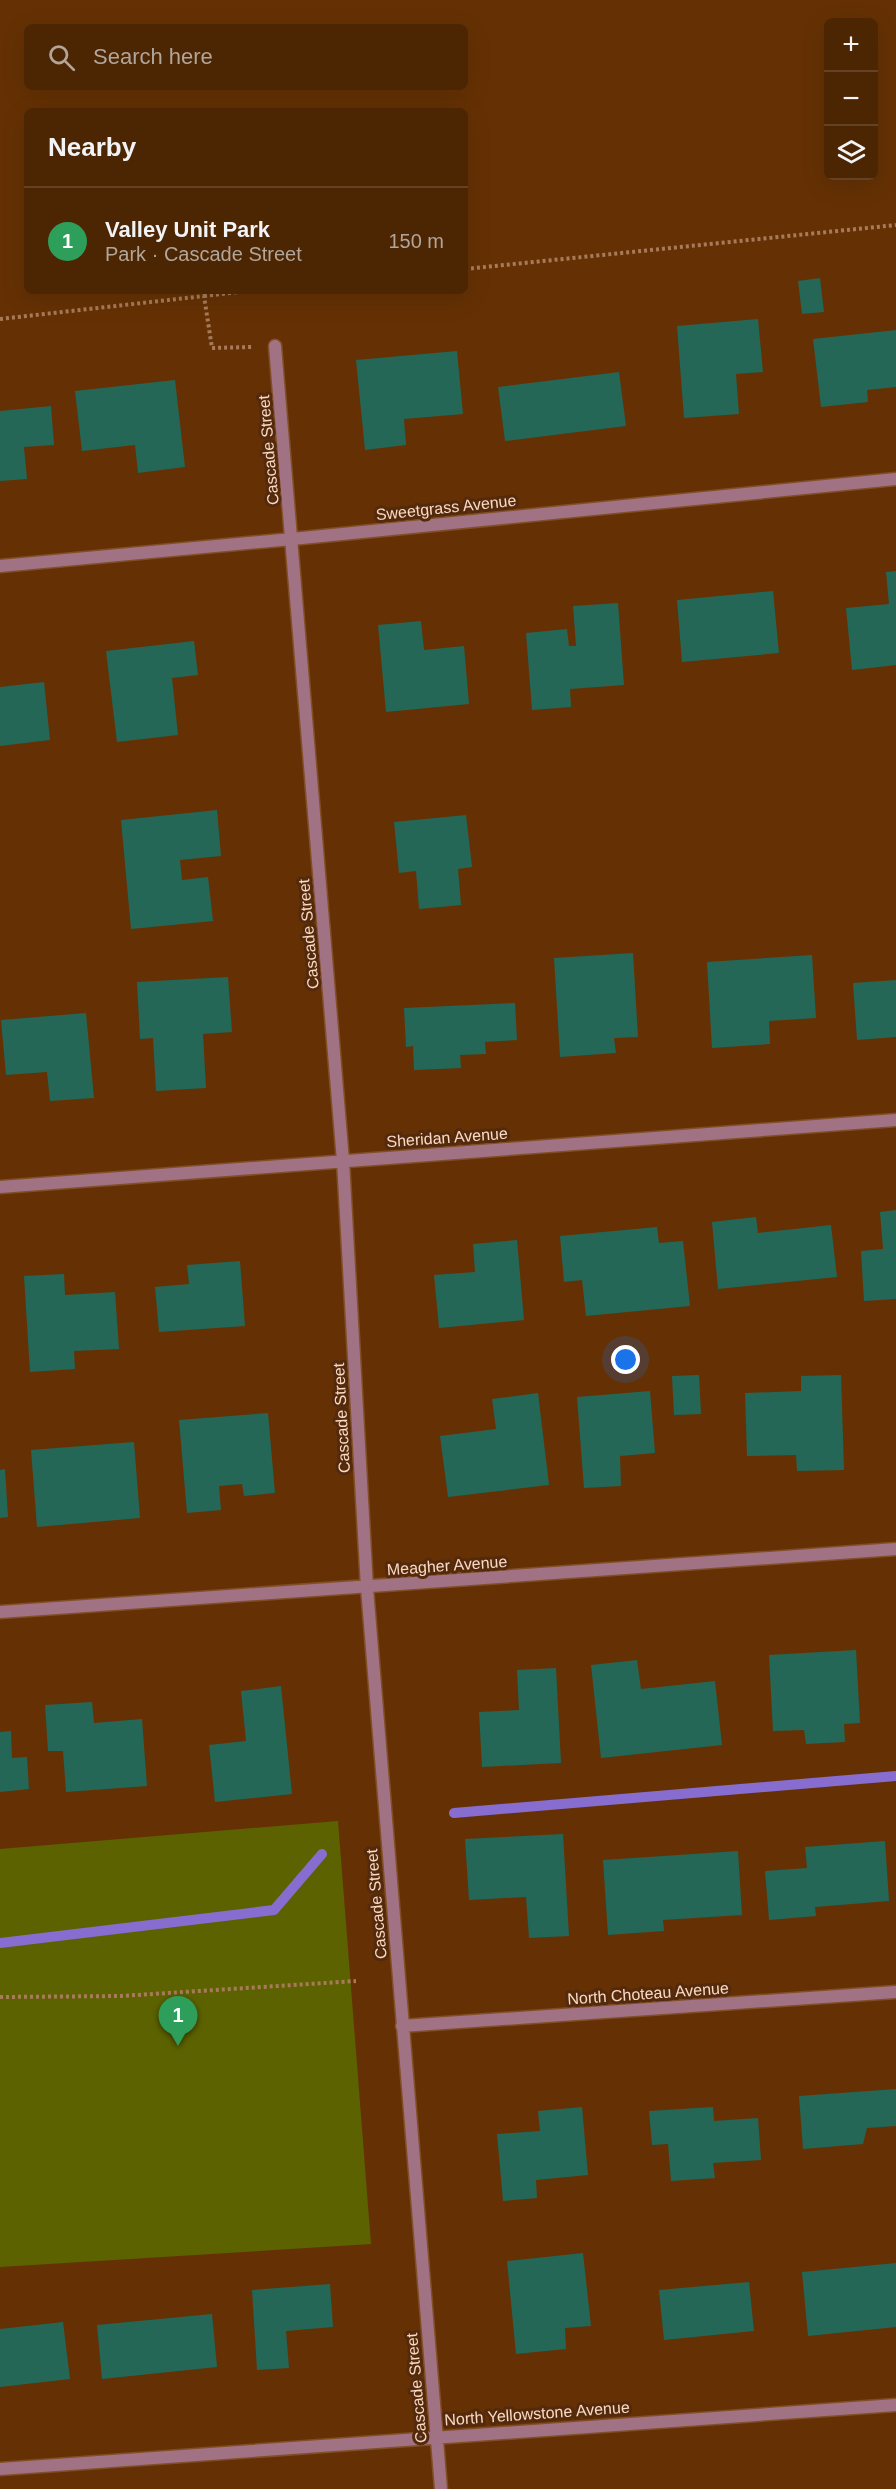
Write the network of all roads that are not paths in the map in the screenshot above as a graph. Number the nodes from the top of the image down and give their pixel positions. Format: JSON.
{"nodes":[{"id":1,"x":275,"y":346,"type":"road end"},
{"id":2,"x":896,"y":479,"type":"edge"},
{"id":3,"x":292,"y":539,"type":"junction"},
{"id":4,"x":0,"y":566,"type":"edge"},
{"id":5,"x":896,"y":1120,"type":"edge"},
{"id":6,"x":343,"y":1161,"type":"junction"},
{"id":7,"x":0,"y":1187,"type":"edge"},
{"id":8,"x":896,"y":1549,"type":"edge"},
{"id":9,"x":367,"y":1588,"type":"junction"},
{"id":10,"x":0,"y":1612,"type":"edge"},
{"id":11,"x":896,"y":1992,"type":"edge"},
{"id":12,"x":402,"y":2026,"type":"junction"},
{"id":13,"x":896,"y":2405,"type":"edge"},
{"id":14,"x":437,"y":2437,"type":"junction"},
{"id":15,"x":0,"y":2469,"type":"edge"},
{"id":16,"x":441,"y":2489,"type":"edge"}],
"edges":[{"from":1,"to":3,"type":"street","name":"Cascade Street"},
{"from":2,"to":3,"type":"street","name":"Sweetgrass Avenue"},
{"from":3,"to":4,"type":"street","name":"Sweetgrass Avenue"},
{"from":3,"to":6,"type":"street","name":"Cascade Street"},
{"from":5,"to":6,"type":"street","name":"Sheridan Avenue"},
{"from":6,"to":7,"type":"street","name":"Sheridan Avenue"},
{"from":6,"to":9,"type":"street","name":"Cascade Street"},
{"from":8,"to":9,"type":"street","name":"Meagher Avenue"},
{"from":9,"to":10,"type":"street","name":"Meagher Avenue"},
{"from":9,"to":12,"type":"street","name":"Cascade Street"},
{"from":11,"to":12,"type":"street","name":"North Choteau Avenue"},
{"from":12,"to":14,"type":"street","name":"Cascade Street"},
{"from":13,"to":14,"type":"street","name":"North Yellowstone Avenue"},
{"from":14,"to":15,"type":"street","name":"North Yellowstone Avenue"},
{"from":14,"to":16,"type":"street","name":"Cascade Street"}]}
